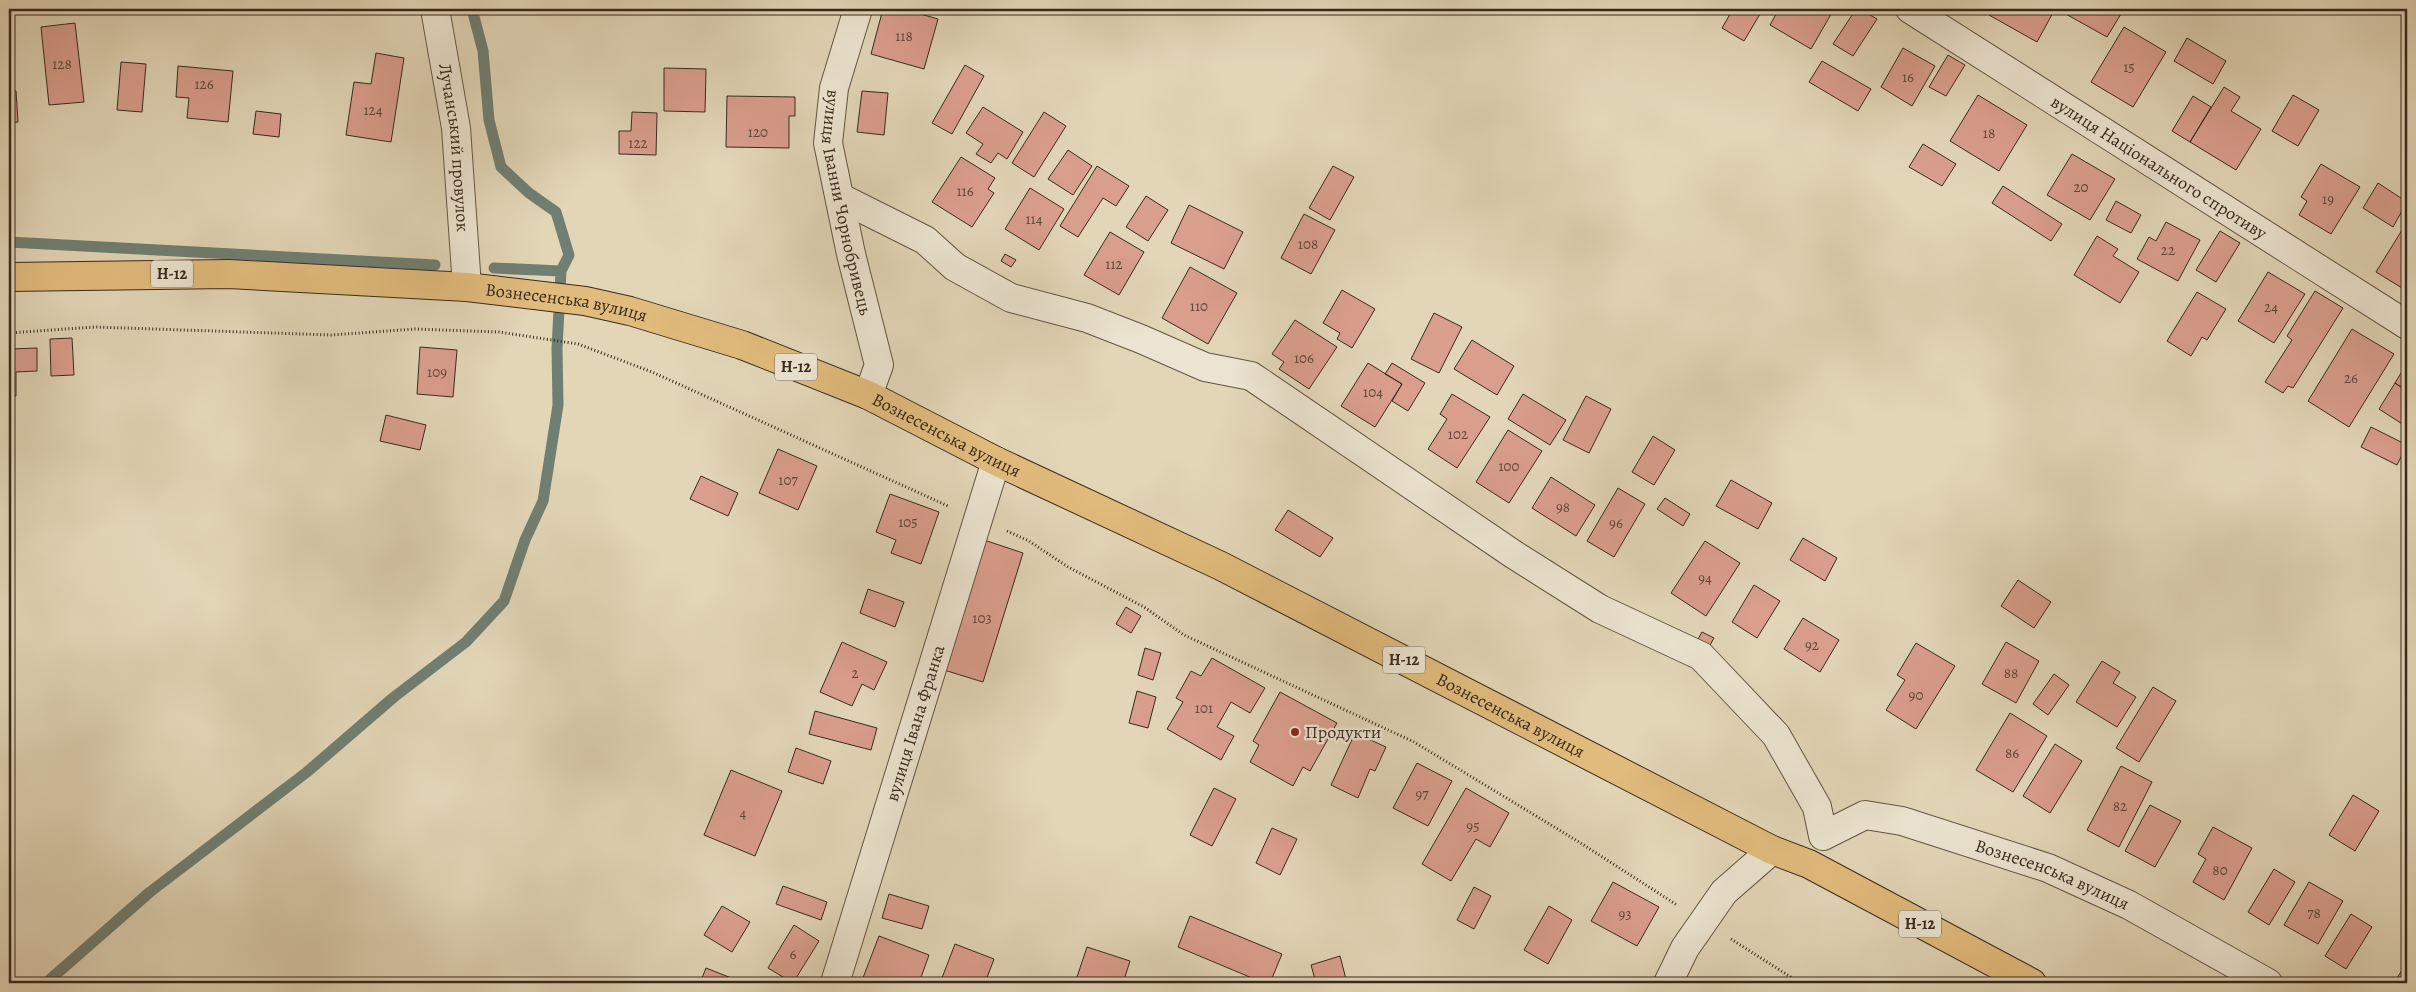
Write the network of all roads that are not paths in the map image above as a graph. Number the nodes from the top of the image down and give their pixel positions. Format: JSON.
{"nodes":[{"id":1,"x":435,"y":9,"type":"edge"},
{"id":2,"x":858,"y":9,"type":"edge"},
{"id":3,"x":1910,"y":9,"type":"edge"},
{"id":4,"x":841,"y":198,"type":"junction"},
{"id":5,"x":9,"y":277,"type":"edge"},
{"id":6,"x":467,"y":287,"type":"junction"},
{"id":7,"x":2407,"y":325,"type":"edge"},
{"id":8,"x":868,"y":396,"type":"junction"},
{"id":9,"x":996,"y":461,"type":"junction"},
{"id":10,"x":1823,"y":836,"type":"junction"},
{"id":11,"x":1772,"y":850,"type":"junction"},
{"id":12,"x":1809,"y":864,"type":"junction"},
{"id":13,"x":836,"y":983,"type":"edge"},
{"id":14,"x":1668,"y":983,"type":"edge"},
{"id":15,"x":2032,"y":983,"type":"edge"},
{"id":16,"x":2268,"y":983,"type":"edge"}],
"edges":[{"from":1,"to":6,"type":"street","name":"Лучанський провулок"},
{"from":2,"to":4,"type":"street","name":"вулиця Іванни Чорнобривець"},
{"from":3,"to":7,"type":"street","name":"вулиця Національного спротиву"},
{"from":4,"to":8,"type":"street","name":"вулиця Іванни Чорнобривець"},
{"from":4,"to":10,"type":"street"},
{"from":5,"to":6,"type":"main road","name":"Вознесенська вулиця","number":"Н-12"},
{"from":6,"to":8,"type":"main road","name":"Вознесенська вулиця","number":"Н-12"},
{"from":8,"to":9,"type":"main road","name":"Вознесенська вулиця","number":"Н-12"},
{"from":9,"to":11,"type":"main road","name":"Вознесенська вулиця","number":"Н-12"},
{"from":9,"to":13,"type":"street","name":"вулиця Івана Франка"},
{"from":10,"to":12,"type":"street"},
{"from":10,"to":16,"type":"street","name":"Вознесенська вулиця"},
{"from":11,"to":12,"type":"main road","name":"Вознесенська вулиця","number":"Н-12"},
{"from":11,"to":14,"type":"street"},
{"from":12,"to":15,"type":"main road","name":"Вознесенська вулиця","number":"Н-12"}]}
